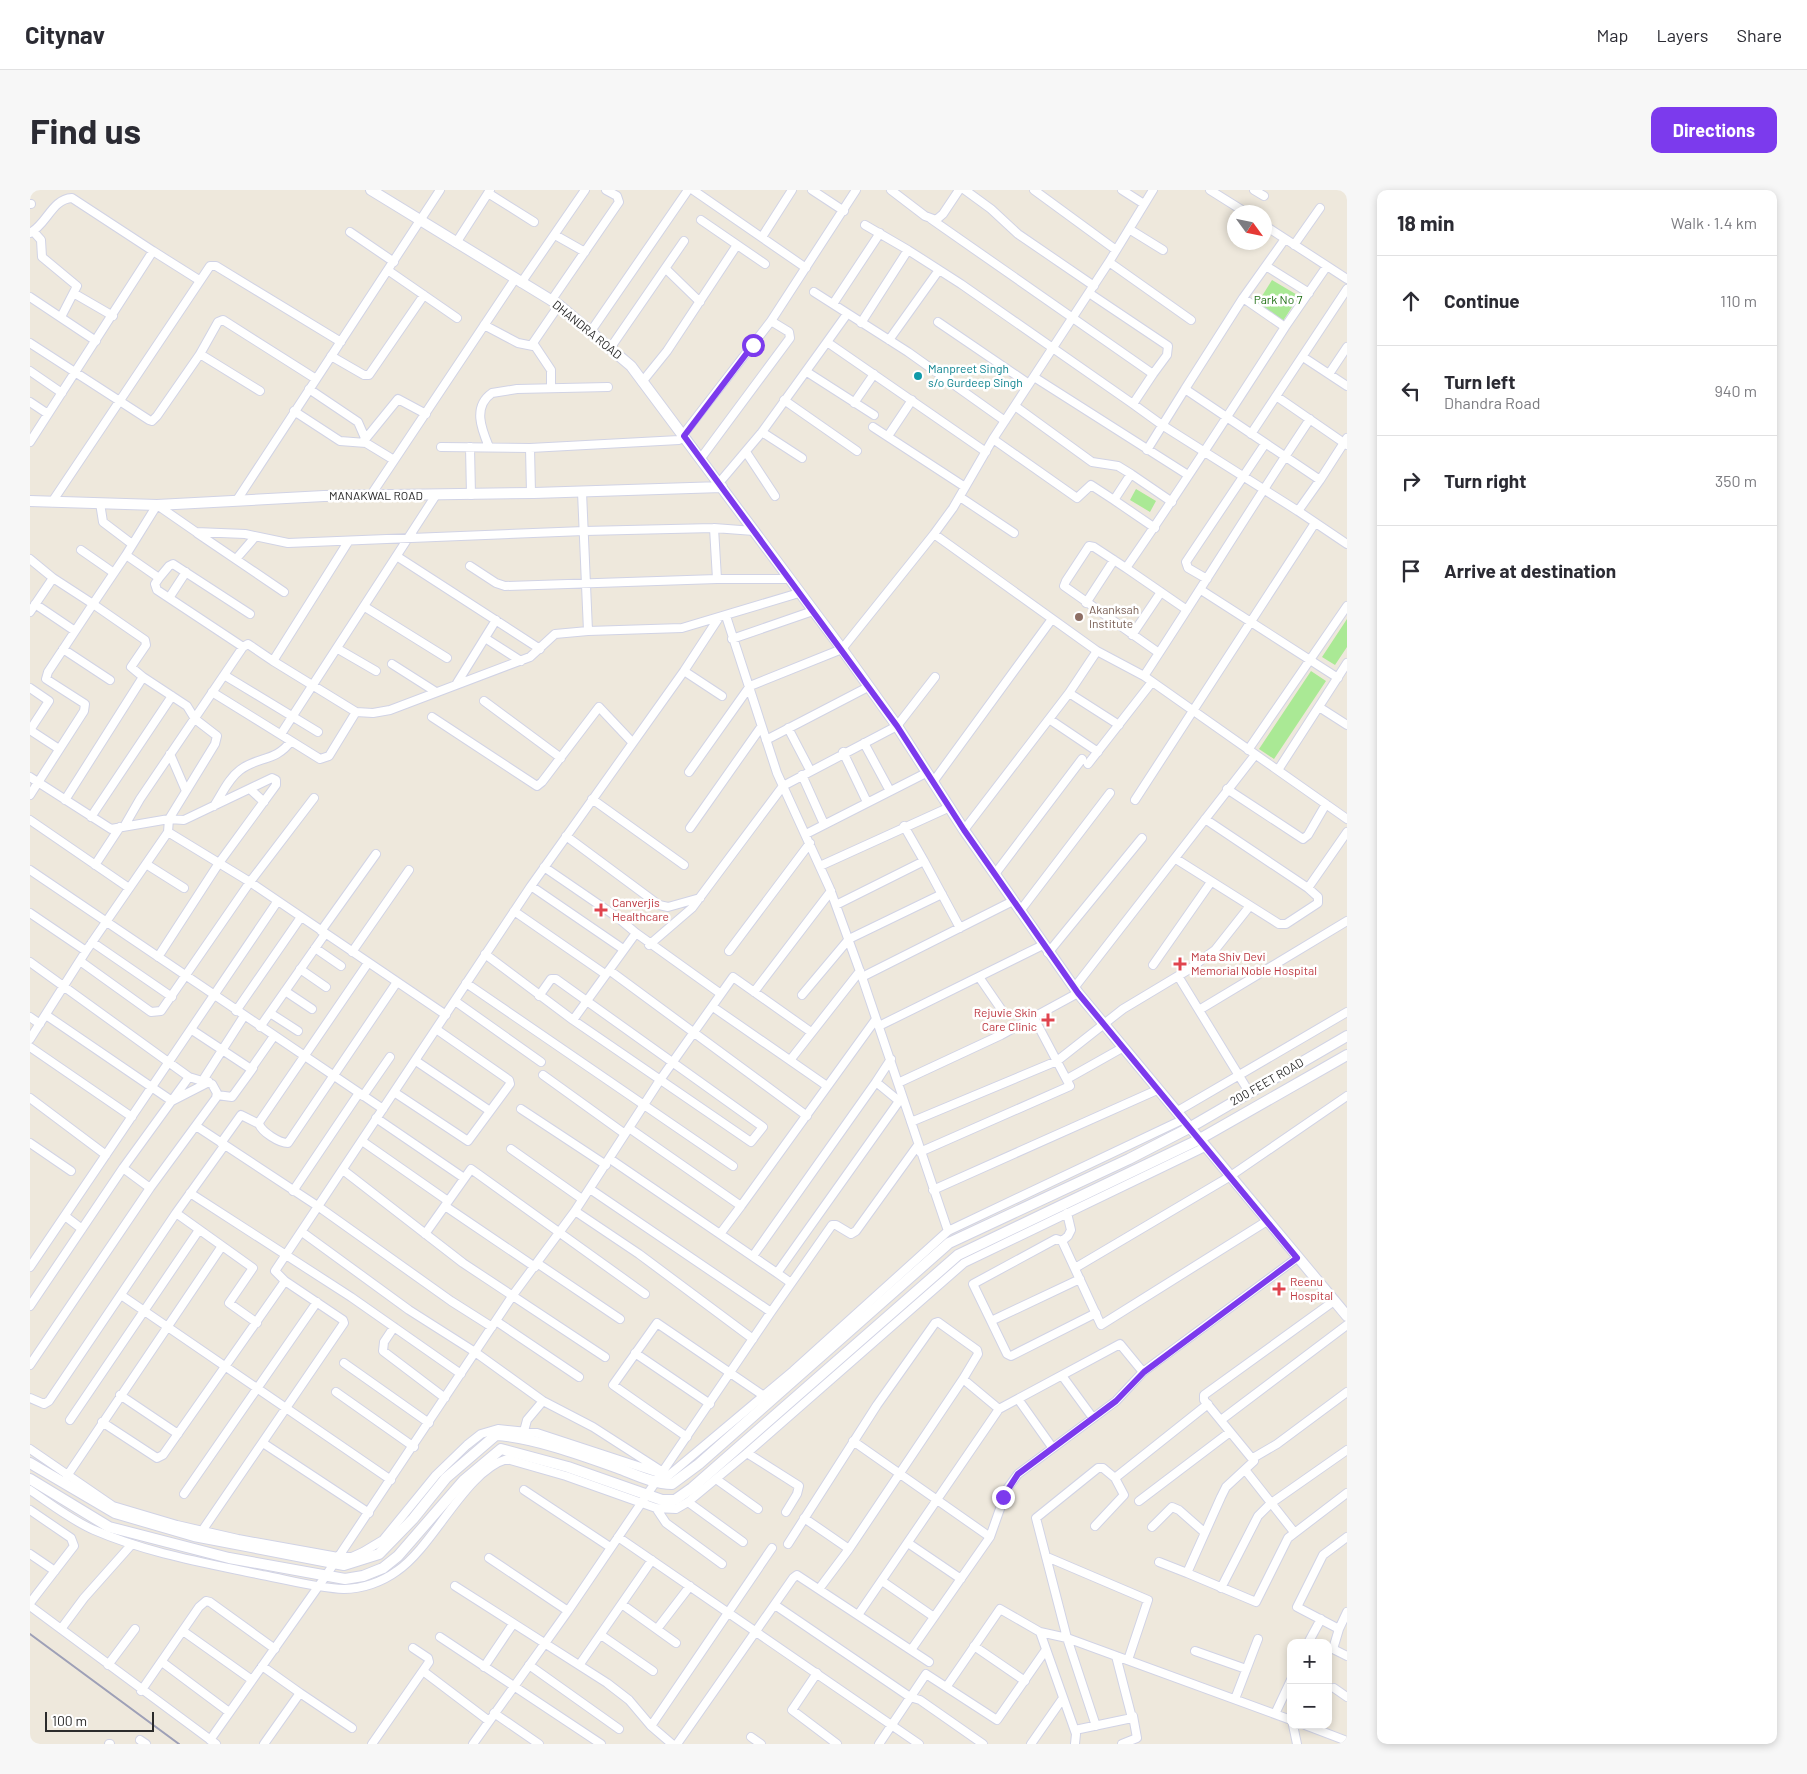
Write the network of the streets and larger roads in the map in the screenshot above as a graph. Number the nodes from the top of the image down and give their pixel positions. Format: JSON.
{"nodes":[{"id":1,"x":370,"y":190,"type":"edge"},
{"id":2,"x":440,"y":190,"type":"edge"},
{"id":3,"x":585,"y":190,"type":"edge"},
{"id":4,"x":606,"y":190,"type":"edge"},
{"id":5,"x":688,"y":190,"type":"edge"},
{"id":6,"x":693,"y":190,"type":"edge"},
{"id":7,"x":792,"y":190,"type":"edge"},
{"id":8,"x":812,"y":190,"type":"edge"},
{"id":9,"x":856,"y":190,"type":"edge"},
{"id":10,"x":891,"y":190,"type":"edge"},
{"id":11,"x":959,"y":190,"type":"edge"},
{"id":12,"x":964,"y":190,"type":"edge"},
{"id":13,"x":1034,"y":190,"type":"edge"},
{"id":14,"x":1122,"y":190,"type":"edge"},
{"id":15,"x":1153,"y":190,"type":"edge"},
{"id":16,"x":1210,"y":190,"type":"edge"},
{"id":17,"x":1254,"y":190,"type":"edge"},
{"id":18,"x":489,"y":191,"type":"edge"},
{"id":19,"x":385,"y":194,"type":"edge"},
{"id":20,"x":1264,"y":196,"type":"dead end"},
{"id":21,"x":1144,"y":204,"type":"junction"},
{"id":22,"x":1234,"y":205,"type":"edge"},
{"id":23,"x":1320,"y":208,"type":"dead end"},
{"id":24,"x":844,"y":211,"type":"junction"},
{"id":25,"x":931,"y":219,"type":"junction"},
{"id":26,"x":701,"y":220,"type":"dead end"},
{"id":27,"x":419,"y":221,"type":"junction"},
{"id":28,"x":534,"y":222,"type":"dead end"},
{"id":29,"x":865,"y":225,"type":"dead end"},
{"id":30,"x":1129,"y":229,"type":"junction"},
{"id":31,"x":1272,"y":230,"type":"edge"},
{"id":32,"x":32,"y":232,"type":"edge"},
{"id":33,"x":350,"y":232,"type":"dead end"},
{"id":34,"x":880,"y":233,"type":"junction"},
{"id":35,"x":555,"y":235,"type":"junction"},
{"id":36,"x":762,"y":237,"type":"junction"},
{"id":37,"x":1285,"y":238,"type":"junction"},
{"id":38,"x":684,"y":241,"type":"dead end"},
{"id":39,"x":456,"y":244,"type":"junction"},
{"id":40,"x":737,"y":245,"type":"junction"},
{"id":41,"x":1294,"y":245,"type":"junction"},
{"id":42,"x":908,"y":250,"type":"junction"},
{"id":43,"x":1116,"y":250,"type":"junction"},
{"id":44,"x":1163,"y":250,"type":"dead end"},
{"id":45,"x":153,"y":251,"type":"junction"},
{"id":46,"x":585,"y":252,"type":"junction"},
{"id":47,"x":394,"y":262,"type":"junction"},
{"id":48,"x":1109,"y":262,"type":"junction"},
{"id":49,"x":765,"y":264,"type":"dead end"},
{"id":50,"x":1266,"y":266,"type":"junction"},
{"id":51,"x":1327,"y":266,"type":"junction"},
{"id":52,"x":806,"y":268,"type":"junction"},
{"id":53,"x":666,"y":269,"type":"junction"},
{"id":54,"x":939,"y":270,"type":"junction"},
{"id":55,"x":389,"y":271,"type":"junction"},
{"id":56,"x":1347,"y":279,"type":"edge"},
{"id":57,"x":199,"y":280,"type":"junction"},
{"id":58,"x":518,"y":281,"type":"junction"},
{"id":59,"x":1347,"y":288,"type":"edge"},
{"id":60,"x":1092,"y":289,"type":"junction"},
{"id":61,"x":814,"y":292,"type":"dead end"},
{"id":62,"x":1309,"y":293,"type":"junction"},
{"id":63,"x":75,"y":294,"type":"junction"},
{"id":64,"x":424,"y":295,"type":"junction"},
{"id":65,"x":30,"y":297,"type":"edge"},
{"id":66,"x":1243,"y":298,"type":"junction"},
{"id":67,"x":700,"y":302,"type":"junction"},
{"id":68,"x":555,"y":303,"type":"junction"},
{"id":69,"x":833,"y":304,"type":"junction"},
{"id":70,"x":847,"y":314,"type":"junction"},
{"id":71,"x":113,"y":316,"type":"junction"},
{"id":72,"x":60,"y":317,"type":"junction"},
{"id":73,"x":457,"y":318,"type":"dead end"},
{"id":74,"x":1072,"y":318,"type":"junction"},
{"id":75,"x":770,"y":320,"type":"junction"},
{"id":76,"x":1191,"y":320,"type":"dead end"},
{"id":77,"x":938,"y":322,"type":"dead end"},
{"id":78,"x":861,"y":323,"type":"junction"},
{"id":79,"x":484,"y":326,"type":"junction"},
{"id":80,"x":1285,"y":327,"type":"junction"},
{"id":81,"x":591,"y":331,"type":"junction"},
{"id":82,"x":889,"y":340,"type":"junction"},
{"id":83,"x":96,"y":341,"type":"junction"},
{"id":84,"x":341,"y":342,"type":"junction"},
{"id":85,"x":827,"y":342,"type":"junction"},
{"id":86,"x":30,"y":343,"type":"edge"},
{"id":87,"x":533,"y":346,"type":"junction"},
{"id":88,"x":611,"y":347,"type":"junction"},
{"id":89,"x":1347,"y":347,"type":"edge"},
{"id":90,"x":1052,"y":349,"type":"junction"},
{"id":91,"x":200,"y":354,"type":"junction"},
{"id":92,"x":331,"y":356,"type":"junction"},
{"id":93,"x":1303,"y":357,"type":"junction"},
{"id":94,"x":30,"y":371,"type":"edge"},
{"id":95,"x":807,"y":372,"type":"junction"},
{"id":96,"x":74,"y":374,"type":"junction"},
{"id":97,"x":874,"y":374,"type":"junction"},
{"id":98,"x":1153,"y":374,"type":"junction"},
{"id":99,"x":1329,"y":374,"type":"junction"},
{"id":100,"x":316,"y":379,"type":"junction"},
{"id":101,"x":1032,"y":381,"type":"junction"},
{"id":102,"x":642,"y":382,"type":"junction"},
{"id":103,"x":1347,"y":386,"type":"edge"},
{"id":104,"x":608,"y":387,"type":"dead end"},
{"id":105,"x":551,"y":388,"type":"junction"},
{"id":106,"x":1185,"y":388,"type":"junction"},
{"id":107,"x":309,"y":389,"type":"junction"},
{"id":108,"x":260,"y":391,"type":"dead end"},
{"id":109,"x":62,"y":393,"type":"junction"},
{"id":110,"x":1276,"y":396,"type":"junction"},
{"id":111,"x":784,"y":400,"type":"junction"},
{"id":112,"x":912,"y":400,"type":"junction"},
{"id":113,"x":30,"y":402,"type":"edge"},
{"id":114,"x":117,"y":402,"type":"junction"},
{"id":115,"x":854,"y":403,"type":"junction"},
{"id":116,"x":1133,"y":404,"type":"junction"},
{"id":117,"x":1015,"y":406,"type":"junction"},
{"id":118,"x":294,"y":411,"type":"junction"},
{"id":119,"x":48,"y":414,"type":"junction"},
{"id":120,"x":426,"y":414,"type":"junction"},
{"id":121,"x":874,"y":416,"type":"dead end"},
{"id":122,"x":1228,"y":417,"type":"junction"},
{"id":123,"x":1310,"y":419,"type":"junction"},
{"id":124,"x":1005,"y":421,"type":"junction"},
{"id":125,"x":1162,"y":425,"type":"junction"},
{"id":126,"x":873,"y":427,"type":"dead end"},
{"id":127,"x":762,"y":432,"type":"junction"},
{"id":128,"x":1251,"y":434,"type":"junction"},
{"id":129,"x":684,"y":436,"type":"junction"},
{"id":130,"x":888,"y":436,"type":"junction"},
{"id":131,"x":993,"y":438,"type":"junction"},
{"id":132,"x":364,"y":440,"type":"junction"},
{"id":133,"x":30,"y":442,"type":"edge"},
{"id":134,"x":1346,"y":442,"type":"edge"},
{"id":135,"x":1266,"y":444,"type":"junction"},
{"id":136,"x":440,"y":447,"type":"dead end"},
{"id":137,"x":470,"y":447,"type":"junction"},
{"id":138,"x":489,"y":447,"type":"junction"},
{"id":139,"x":530,"y":448,"type":"junction"},
{"id":140,"x":1147,"y":450,"type":"junction"},
{"id":141,"x":857,"y":451,"type":"dead end"},
{"id":142,"x":746,"y":452,"type":"junction"},
{"id":143,"x":986,"y":452,"type":"junction"},
{"id":144,"x":1203,"y":452,"type":"junction"},
{"id":145,"x":1285,"y":456,"type":"junction"},
{"id":146,"x":701,"y":458,"type":"junction"},
{"id":147,"x":802,"y":458,"type":"dead end"},
{"id":148,"x":394,"y":460,"type":"junction"},
{"id":149,"x":1131,"y":474,"type":"junction"},
{"id":150,"x":1188,"y":475,"type":"junction"},
{"id":151,"x":1244,"y":477,"type":"junction"},
{"id":152,"x":1320,"y":480,"type":"junction"},
{"id":153,"x":721,"y":485,"type":"junction"},
{"id":154,"x":965,"y":487,"type":"junction"},
{"id":155,"x":1263,"y":488,"type":"junction"},
{"id":156,"x":582,"y":492,"type":"junction"},
{"id":157,"x":531,"y":493,"type":"junction"},
{"id":158,"x":372,"y":495,"type":"junction"},
{"id":159,"x":436,"y":495,"type":"junction"},
{"id":160,"x":471,"y":495,"type":"junction"},
{"id":161,"x":775,"y":496,"type":"dead end"},
{"id":162,"x":960,"y":497,"type":"junction"},
{"id":163,"x":237,"y":500,"type":"junction"},
{"id":164,"x":1114,"y":500,"type":"junction"},
{"id":165,"x":30,"y":501,"type":"edge"},
{"id":166,"x":52,"y":502,"type":"junction"},
{"id":167,"x":1172,"y":502,"type":"junction"},
{"id":168,"x":100,"y":503,"type":"junction"},
{"id":169,"x":157,"y":504,"type":"junction"},
{"id":170,"x":1298,"y":511,"type":"junction"},
{"id":171,"x":1315,"y":523,"type":"junction"},
{"id":172,"x":714,"y":528,"type":"junction"},
{"id":173,"x":1155,"y":528,"type":"junction"},
{"id":174,"x":754,"y":531,"type":"junction"},
{"id":175,"x":196,"y":532,"type":"junction"},
{"id":176,"x":584,"y":532,"type":"junction"},
{"id":177,"x":1014,"y":533,"type":"dead end"},
{"id":178,"x":934,"y":534,"type":"junction"},
{"id":179,"x":255,"y":537,"type":"junction"},
{"id":180,"x":410,"y":538,"type":"junction"},
{"id":181,"x":348,"y":542,"type":"junction"},
{"id":182,"x":132,"y":544,"type":"junction"},
{"id":183,"x":1347,"y":544,"type":"edge"},
{"id":184,"x":81,"y":550,"type":"dead end"},
{"id":185,"x":126,"y":555,"type":"junction"},
{"id":186,"x":398,"y":557,"type":"junction"},
{"id":187,"x":30,"y":559,"type":"edge"},
{"id":188,"x":236,"y":560,"type":"junction"},
{"id":189,"x":1114,"y":560,"type":"junction"},
{"id":190,"x":470,"y":566,"type":"dead end"},
{"id":191,"x":1126,"y":568,"type":"junction"},
{"id":192,"x":114,"y":572,"type":"junction"},
{"id":193,"x":186,"y":572,"type":"junction"},
{"id":194,"x":52,"y":578,"type":"junction"},
{"id":195,"x":159,"y":578,"type":"junction"},
{"id":196,"x":717,"y":579,"type":"junction"},
{"id":197,"x":789,"y":579,"type":"junction"},
{"id":198,"x":1207,"y":580,"type":"junction"},
{"id":199,"x":586,"y":584,"type":"junction"},
{"id":200,"x":1200,"y":590,"type":"junction"},
{"id":201,"x":284,"y":592,"type":"dead end"},
{"id":202,"x":1161,"y":592,"type":"junction"},
{"id":203,"x":799,"y":593,"type":"junction"},
{"id":204,"x":168,"y":598,"type":"junction"},
{"id":205,"x":1086,"y":603,"type":"junction"},
{"id":206,"x":35,"y":604,"type":"junction"},
{"id":207,"x":93,"y":604,"type":"junction"},
{"id":208,"x":1347,"y":606,"type":"edge"},
{"id":209,"x":365,"y":607,"type":"junction"},
{"id":210,"x":1187,"y":610,"type":"junction"},
{"id":211,"x":814,"y":611,"type":"junction"},
{"id":212,"x":30,"y":612,"type":"edge"},
{"id":213,"x":250,"y":614,"type":"dead end"},
{"id":214,"x":722,"y":617,"type":"junction"},
{"id":215,"x":1052,"y":619,"type":"junction"},
{"id":216,"x":496,"y":620,"type":"junction"},
{"id":217,"x":1250,"y":622,"type":"junction"},
{"id":218,"x":76,"y":631,"type":"junction"},
{"id":219,"x":588,"y":631,"type":"junction"},
{"id":220,"x":1132,"y":635,"type":"junction"},
{"id":221,"x":485,"y":638,"type":"junction"},
{"id":222,"x":732,"y":639,"type":"junction"},
{"id":223,"x":243,"y":647,"type":"junction"},
{"id":224,"x":338,"y":648,"type":"junction"},
{"id":225,"x":842,"y":648,"type":"junction"},
{"id":226,"x":63,"y":649,"type":"junction"},
{"id":227,"x":540,"y":649,"type":"junction"},
{"id":228,"x":1097,"y":651,"type":"junction"},
{"id":229,"x":1159,"y":653,"type":"junction"},
{"id":230,"x":447,"y":658,"type":"dead end"},
{"id":231,"x":521,"y":660,"type":"junction"},
{"id":232,"x":273,"y":661,"type":"junction"},
{"id":233,"x":1311,"y":661,"type":"junction"},
{"id":234,"x":392,"y":664,"type":"dead end"},
{"id":235,"x":1346,"y":669,"type":"edge"},
{"id":236,"x":376,"y":671,"type":"dead end"},
{"id":237,"x":684,"y":671,"type":"junction"},
{"id":238,"x":224,"y":675,"type":"junction"},
{"id":239,"x":1144,"y":676,"type":"junction"},
{"id":240,"x":143,"y":677,"type":"junction"},
{"id":241,"x":935,"y":677,"type":"dead end"},
{"id":242,"x":1338,"y":678,"type":"junction"},
{"id":243,"x":110,"y":680,"type":"dead end"},
{"id":244,"x":1152,"y":682,"type":"junction"},
{"id":245,"x":457,"y":683,"type":"junction"},
{"id":246,"x":57,"y":686,"type":"junction"},
{"id":247,"x":313,"y":686,"type":"junction"},
{"id":248,"x":750,"y":686,"type":"junction"},
{"id":249,"x":868,"y":686,"type":"junction"},
{"id":250,"x":30,"y":688,"type":"edge"},
{"id":251,"x":212,"y":692,"type":"junction"},
{"id":252,"x":436,"y":692,"type":"junction"},
{"id":253,"x":1069,"y":693,"type":"junction"},
{"id":254,"x":172,"y":696,"type":"junction"},
{"id":255,"x":722,"y":696,"type":"dead end"},
{"id":256,"x":49,"y":701,"type":"junction"},
{"id":257,"x":484,"y":701,"type":"dead end"},
{"id":258,"x":1319,"y":707,"type":"junction"},
{"id":259,"x":1194,"y":711,"type":"junction"},
{"id":260,"x":356,"y":712,"type":"junction"},
{"id":261,"x":293,"y":717,"type":"junction"},
{"id":262,"x":432,"y":717,"type":"dead end"},
{"id":263,"x":195,"y":719,"type":"junction"},
{"id":264,"x":1049,"y":719,"type":"junction"},
{"id":265,"x":1119,"y":725,"type":"junction"},
{"id":266,"x":1347,"y":725,"type":"edge"},
{"id":267,"x":897,"y":726,"type":"junction"},
{"id":268,"x":761,"y":727,"type":"junction"},
{"id":269,"x":788,"y":728,"type":"junction"},
{"id":270,"x":30,"y":730,"type":"edge"},
{"id":271,"x":318,"y":732,"type":"dead end"},
{"id":272,"x":281,"y":734,"type":"junction"},
{"id":273,"x":291,"y":740,"type":"junction"},
{"id":274,"x":766,"y":740,"type":"junction"},
{"id":275,"x":632,"y":742,"type":"junction"},
{"id":276,"x":864,"y":742,"type":"junction"},
{"id":277,"x":59,"y":749,"type":"junction"},
{"id":278,"x":843,"y":752,"type":"junction"},
{"id":279,"x":1098,"y":752,"type":"junction"},
{"id":280,"x":1252,"y":752,"type":"junction"},
{"id":281,"x":170,"y":754,"type":"junction"},
{"id":282,"x":561,"y":758,"type":"junction"},
{"id":283,"x":810,"y":770,"type":"junction"},
{"id":284,"x":1278,"y":770,"type":"junction"},
{"id":285,"x":689,"y":772,"type":"dead end"},
{"id":286,"x":926,"y":773,"type":"junction"},
{"id":287,"x":802,"y":774,"type":"junction"},
{"id":288,"x":30,"y":777,"type":"edge"},
{"id":289,"x":38,"y":782,"type":"junction"},
{"id":290,"x":933,"y":782,"type":"junction"},
{"id":291,"x":783,"y":786,"type":"junction"},
{"id":292,"x":250,"y":789,"type":"junction"},
{"id":293,"x":1227,"y":789,"type":"junction"},
{"id":294,"x":890,"y":790,"type":"junction"},
{"id":295,"x":186,"y":791,"type":"junction"},
{"id":296,"x":1110,"y":793,"type":"dead end"},
{"id":297,"x":30,"y":794,"type":"edge"},
{"id":298,"x":314,"y":798,"type":"dead end"},
{"id":299,"x":592,"y":799,"type":"junction"},
{"id":300,"x":65,"y":800,"type":"junction"},
{"id":301,"x":1135,"y":800,"type":"dead end"},
{"id":302,"x":264,"y":802,"type":"junction"},
{"id":303,"x":867,"y":802,"type":"junction"},
{"id":304,"x":1326,"y":804,"type":"junction"},
{"id":305,"x":214,"y":806,"type":"junction"},
{"id":306,"x":950,"y":807,"type":"junction"},
{"id":307,"x":91,"y":817,"type":"junction"},
{"id":308,"x":169,"y":819,"type":"junction"},
{"id":309,"x":1205,"y":819,"type":"junction"},
{"id":310,"x":1347,"y":819,"type":"edge"},
{"id":311,"x":30,"y":820,"type":"edge"},
{"id":312,"x":824,"y":824,"type":"junction"},
{"id":313,"x":123,"y":826,"type":"junction"},
{"id":314,"x":904,"y":826,"type":"junction"},
{"id":315,"x":690,"y":828,"type":"dead end"},
{"id":316,"x":964,"y":830,"type":"junction"},
{"id":317,"x":168,"y":832,"type":"junction"},
{"id":318,"x":1347,"y":832,"type":"edge"},
{"id":319,"x":806,"y":834,"type":"junction"},
{"id":320,"x":566,"y":836,"type":"junction"},
{"id":321,"x":1142,"y":838,"type":"dead end"},
{"id":322,"x":810,"y":843,"type":"junction"},
{"id":323,"x":376,"y":854,"type":"dead end"},
{"id":324,"x":1176,"y":859,"type":"junction"},
{"id":325,"x":924,"y":861,"type":"junction"},
{"id":326,"x":220,"y":863,"type":"junction"},
{"id":327,"x":146,"y":864,"type":"junction"},
{"id":328,"x":96,"y":865,"type":"junction"},
{"id":329,"x":684,"y":865,"type":"dead end"},
{"id":330,"x":820,"y":866,"type":"junction"},
{"id":331,"x":544,"y":867,"type":"junction"},
{"id":332,"x":30,"y":870,"type":"edge"},
{"id":333,"x":409,"y":870,"type":"dead end"},
{"id":334,"x":995,"y":874,"type":"junction"},
{"id":335,"x":250,"y":882,"type":"junction"},
{"id":336,"x":1211,"y":882,"type":"junction"},
{"id":337,"x":531,"y":886,"type":"junction"},
{"id":338,"x":129,"y":888,"type":"junction"},
{"id":339,"x":184,"y":888,"type":"dead end"},
{"id":340,"x":1308,"y":888,"type":"junction"},
{"id":341,"x":831,"y":891,"type":"junction"},
{"id":342,"x":942,"y":894,"type":"junction"},
{"id":343,"x":700,"y":898,"type":"junction"},
{"id":344,"x":1013,"y":901,"type":"junction"},
{"id":345,"x":277,"y":902,"type":"junction"},
{"id":346,"x":836,"y":905,"type":"junction"},
{"id":347,"x":1249,"y":907,"type":"junction"},
{"id":348,"x":514,"y":911,"type":"junction"},
{"id":349,"x":1020,"y":911,"type":"junction"},
{"id":350,"x":30,"y":912,"type":"edge"},
{"id":351,"x":300,"y":917,"type":"junction"},
{"id":352,"x":1347,"y":921,"type":"edge"},
{"id":353,"x":106,"y":922,"type":"junction"},
{"id":354,"x":960,"y":928,"type":"junction"},
{"id":355,"x":323,"y":932,"type":"junction"},
{"id":356,"x":636,"y":933,"type":"junction"},
{"id":357,"x":849,"y":939,"type":"junction"},
{"id":358,"x":92,"y":942,"type":"junction"},
{"id":359,"x":649,"y":945,"type":"junction"},
{"id":360,"x":315,"y":948,"type":"junction"},
{"id":361,"x":623,"y":949,"type":"junction"},
{"id":362,"x":1046,"y":949,"type":"junction"},
{"id":363,"x":86,"y":951,"type":"junction"},
{"id":364,"x":729,"y":951,"type":"dead end"},
{"id":365,"x":352,"y":952,"type":"junction"},
{"id":366,"x":485,"y":954,"type":"junction"},
{"id":367,"x":158,"y":957,"type":"junction"},
{"id":368,"x":80,"y":961,"type":"junction"},
{"id":369,"x":30,"y":962,"type":"edge"},
{"id":370,"x":368,"y":963,"type":"junction"},
{"id":371,"x":341,"y":966,"type":"dead end"},
{"id":372,"x":1153,"y":966,"type":"dead end"},
{"id":373,"x":300,"y":970,"type":"junction"},
{"id":374,"x":607,"y":972,"type":"junction"},
{"id":375,"x":861,"y":974,"type":"junction"},
{"id":376,"x":1178,"y":976,"type":"junction"},
{"id":377,"x":186,"y":977,"type":"junction"},
{"id":378,"x":979,"y":977,"type":"junction"},
{"id":379,"x":397,"y":982,"type":"junction"},
{"id":380,"x":466,"y":983,"type":"junction"},
{"id":381,"x":65,"y":986,"type":"junction"},
{"id":382,"x":326,"y":987,"type":"dead end"},
{"id":383,"x":285,"y":991,"type":"junction"},
{"id":384,"x":1076,"y":991,"type":"junction"},
{"id":385,"x":754,"y":992,"type":"junction"},
{"id":386,"x":721,"y":994,"type":"junction"},
{"id":387,"x":802,"y":994,"type":"dead end"},
{"id":388,"x":214,"y":995,"type":"junction"},
{"id":389,"x":172,"y":996,"type":"junction"},
{"id":390,"x":539,"y":996,"type":"junction"},
{"id":391,"x":586,"y":1000,"type":"junction"},
{"id":392,"x":455,"y":1001,"type":"junction"},
{"id":393,"x":713,"y":1007,"type":"junction"},
{"id":394,"x":312,"y":1009,"type":"dead end"},
{"id":395,"x":1001,"y":1009,"type":"dead end"},
{"id":396,"x":1199,"y":1010,"type":"junction"},
{"id":397,"x":236,"y":1011,"type":"junction"},
{"id":398,"x":1347,"y":1012,"type":"edge"},
{"id":399,"x":270,"y":1013,"type":"junction"},
{"id":400,"x":46,"y":1015,"type":"junction"},
{"id":401,"x":446,"y":1015,"type":"junction"},
{"id":402,"x":244,"y":1016,"type":"junction"},
{"id":403,"x":30,"y":1017,"type":"edge"},
{"id":404,"x":1034,"y":1018,"type":"junction"},
{"id":405,"x":573,"y":1020,"type":"junction"},
{"id":406,"x":877,"y":1022,"type":"junction"},
{"id":407,"x":40,"y":1024,"type":"junction"},
{"id":408,"x":1102,"y":1024,"type":"junction"},
{"id":409,"x":260,"y":1027,"type":"junction"},
{"id":410,"x":436,"y":1029,"type":"junction"},
{"id":411,"x":192,"y":1030,"type":"junction"},
{"id":412,"x":298,"y":1031,"type":"dead end"},
{"id":413,"x":695,"y":1032,"type":"junction"},
{"id":414,"x":811,"y":1032,"type":"junction"},
{"id":415,"x":274,"y":1036,"type":"junction"},
{"id":416,"x":1347,"y":1036,"type":"edge"},
{"id":417,"x":30,"y":1039,"type":"edge"},
{"id":418,"x":30,"y":1047,"type":"edge"},
{"id":419,"x":1122,"y":1048,"type":"junction"},
{"id":420,"x":221,"y":1049,"type":"junction"},
{"id":421,"x":1347,"y":1055,"type":"edge"},
{"id":422,"x":303,"y":1056,"type":"junction"},
{"id":423,"x":390,"y":1057,"type":"dead end"},
{"id":424,"x":792,"y":1059,"type":"junction"},
{"id":425,"x":891,"y":1059,"type":"junction"},
{"id":426,"x":416,"y":1060,"type":"junction"},
{"id":427,"x":673,"y":1061,"type":"junction"},
{"id":428,"x":1057,"y":1061,"type":"junction"},
{"id":429,"x":170,"y":1062,"type":"junction"},
{"id":430,"x":541,"y":1062,"type":"dead end"},
{"id":431,"x":253,"y":1068,"type":"junction"},
{"id":432,"x":542,"y":1075,"type":"dead end"},
{"id":433,"x":1238,"y":1075,"type":"junction"},
{"id":434,"x":333,"y":1076,"type":"junction"},
{"id":435,"x":189,"y":1077,"type":"junction"},
{"id":436,"x":1068,"y":1079,"type":"junction"},
{"id":437,"x":660,"y":1080,"type":"junction"},
{"id":438,"x":206,"y":1081,"type":"junction"},
{"id":439,"x":876,"y":1082,"type":"junction"},
{"id":440,"x":898,"y":1083,"type":"junction"},
{"id":441,"x":827,"y":1086,"type":"junction"},
{"id":442,"x":152,"y":1088,"type":"junction"},
{"id":443,"x":1157,"y":1090,"type":"junction"},
{"id":444,"x":394,"y":1092,"type":"junction"},
{"id":445,"x":1249,"y":1092,"type":"junction"},
{"id":446,"x":361,"y":1094,"type":"junction"},
{"id":447,"x":217,"y":1095,"type":"junction"},
{"id":448,"x":1347,"y":1096,"type":"edge"},
{"id":449,"x":30,"y":1098,"type":"edge"},
{"id":450,"x":901,"y":1099,"type":"junction"},
{"id":451,"x":172,"y":1101,"type":"junction"},
{"id":452,"x":643,"y":1106,"type":"junction"},
{"id":453,"x":383,"y":1109,"type":"junction"},
{"id":454,"x":520,"y":1109,"type":"dead end"},
{"id":455,"x":490,"y":1111,"type":"junction"},
{"id":456,"x":807,"y":1116,"type":"junction"},
{"id":457,"x":1179,"y":1116,"type":"junction"},
{"id":458,"x":132,"y":1117,"type":"junction"},
{"id":459,"x":376,"y":1118,"type":"junction"},
{"id":460,"x":911,"y":1122,"type":"junction"},
{"id":461,"x":258,"y":1124,"type":"junction"},
{"id":462,"x":196,"y":1126,"type":"junction"},
{"id":463,"x":1189,"y":1128,"type":"junction"},
{"id":464,"x":627,"y":1131,"type":"junction"},
{"id":465,"x":362,"y":1141,"type":"junction"},
{"id":466,"x":30,"y":1143,"type":"edge"},
{"id":467,"x":1201,"y":1144,"type":"junction"},
{"id":468,"x":222,"y":1145,"type":"junction"},
{"id":469,"x":919,"y":1148,"type":"junction"},
{"id":470,"x":511,"y":1149,"type":"dead end"},
{"id":471,"x":106,"y":1155,"type":"junction"},
{"id":472,"x":608,"y":1162,"type":"junction"},
{"id":473,"x":733,"y":1166,"type":"dead end"},
{"id":474,"x":123,"y":1168,"type":"junction"},
{"id":475,"x":343,"y":1170,"type":"junction"},
{"id":476,"x":71,"y":1171,"type":"dead end"},
{"id":477,"x":1229,"y":1177,"type":"junction"},
{"id":478,"x":464,"y":1178,"type":"junction"},
{"id":479,"x":150,"y":1188,"type":"junction"},
{"id":480,"x":590,"y":1189,"type":"junction"},
{"id":481,"x":933,"y":1190,"type":"junction"},
{"id":482,"x":293,"y":1191,"type":"junction"},
{"id":483,"x":190,"y":1193,"type":"junction"},
{"id":484,"x":582,"y":1200,"type":"junction"},
{"id":485,"x":447,"y":1204,"type":"junction"},
{"id":486,"x":741,"y":1206,"type":"junction"},
{"id":487,"x":319,"y":1207,"type":"junction"},
{"id":488,"x":575,"y":1211,"type":"junction"},
{"id":489,"x":176,"y":1213,"type":"junction"},
{"id":490,"x":1067,"y":1213,"type":"junction"},
{"id":491,"x":65,"y":1216,"type":"junction"},
{"id":492,"x":1267,"y":1221,"type":"junction"},
{"id":493,"x":82,"y":1229,"type":"junction"},
{"id":494,"x":199,"y":1230,"type":"junction"},
{"id":495,"x":948,"y":1231,"type":"junction"},
{"id":496,"x":302,"y":1232,"type":"junction"},
{"id":497,"x":559,"y":1232,"type":"junction"},
{"id":498,"x":425,"y":1234,"type":"junction"},
{"id":499,"x":720,"y":1234,"type":"junction"},
{"id":500,"x":1062,"y":1240,"type":"junction"},
{"id":501,"x":222,"y":1246,"type":"junction"},
{"id":502,"x":286,"y":1256,"type":"junction"},
{"id":503,"x":753,"y":1256,"type":"junction"},
{"id":504,"x":1297,"y":1258,"type":"junction"},
{"id":505,"x":536,"y":1265,"type":"junction"},
{"id":506,"x":30,"y":1267,"type":"edge"},
{"id":507,"x":1075,"y":1268,"type":"junction"},
{"id":508,"x":777,"y":1272,"type":"junction"},
{"id":509,"x":1080,"y":1278,"type":"junction"},
{"id":510,"x":285,"y":1281,"type":"junction"},
{"id":511,"x":791,"y":1283,"type":"junction"},
{"id":512,"x":645,"y":1294,"type":"dead end"},
{"id":513,"x":121,"y":1295,"type":"junction"},
{"id":514,"x":513,"y":1295,"type":"junction"},
{"id":515,"x":1334,"y":1301,"type":"junction"},
{"id":516,"x":317,"y":1302,"type":"junction"},
{"id":517,"x":30,"y":1306,"type":"edge"},
{"id":518,"x":145,"y":1311,"type":"junction"},
{"id":519,"x":771,"y":1312,"type":"junction"},
{"id":520,"x":1096,"y":1313,"type":"junction"},
{"id":521,"x":1347,"y":1316,"type":"edge"},
{"id":522,"x":620,"y":1318,"type":"dead end"},
{"id":523,"x":991,"y":1321,"type":"junction"},
{"id":524,"x":257,"y":1323,"type":"junction"},
{"id":525,"x":494,"y":1324,"type":"junction"},
{"id":526,"x":1347,"y":1325,"type":"edge"},
{"id":527,"x":168,"y":1327,"type":"junction"},
{"id":528,"x":394,"y":1327,"type":"junction"},
{"id":529,"x":753,"y":1339,"type":"junction"},
{"id":530,"x":475,"y":1352,"type":"junction"},
{"id":531,"x":635,"y":1353,"type":"junction"},
{"id":532,"x":604,"y":1357,"type":"dead end"},
{"id":533,"x":344,"y":1362,"type":"dead end"},
{"id":534,"x":30,"y":1365,"type":"edge"},
{"id":535,"x":225,"y":1368,"type":"junction"},
{"id":536,"x":1144,"y":1372,"type":"junction"},
{"id":537,"x":731,"y":1373,"type":"junction"},
{"id":538,"x":460,"y":1374,"type":"junction"},
{"id":539,"x":579,"y":1376,"type":"dead end"},
{"id":540,"x":1063,"y":1377,"type":"junction"},
{"id":541,"x":963,"y":1379,"type":"junction"},
{"id":542,"x":256,"y":1389,"type":"junction"},
{"id":543,"x":336,"y":1392,"type":"dead end"},
{"id":544,"x":1347,"y":1392,"type":"edge"},
{"id":545,"x":120,"y":1395,"type":"junction"},
{"id":546,"x":764,"y":1396,"type":"junction"},
{"id":547,"x":30,"y":1398,"type":"edge"},
{"id":548,"x":445,"y":1398,"type":"junction"},
{"id":549,"x":1018,"y":1399,"type":"junction"},
{"id":550,"x":543,"y":1401,"type":"junction"},
{"id":551,"x":710,"y":1404,"type":"junction"},
{"id":552,"x":1208,"y":1404,"type":"junction"},
{"id":553,"x":286,"y":1409,"type":"junction"},
{"id":554,"x":999,"y":1409,"type":"junction"},
{"id":555,"x":1093,"y":1418,"type":"junction"},
{"id":556,"x":70,"y":1420,"type":"dead end"},
{"id":557,"x":1221,"y":1420,"type":"junction"},
{"id":558,"x":102,"y":1422,"type":"junction"},
{"id":559,"x":429,"y":1423,"type":"junction"},
{"id":560,"x":1230,"y":1432,"type":"junction"},
{"id":561,"x":178,"y":1434,"type":"junction"},
{"id":562,"x":523,"y":1435,"type":"junction"},
{"id":563,"x":687,"y":1437,"type":"junction"},
{"id":564,"x":853,"y":1441,"type":"junction"},
{"id":565,"x":263,"y":1443,"type":"junction"},
{"id":566,"x":414,"y":1447,"type":"junction"},
{"id":567,"x":1052,"y":1447,"type":"junction"},
{"id":568,"x":30,"y":1449,"type":"edge"},
{"id":569,"x":1347,"y":1450,"type":"edge"},
{"id":570,"x":747,"y":1453,"type":"junction"},
{"id":571,"x":1254,"y":1458,"type":"junction"},
{"id":572,"x":30,"y":1463,"type":"edge"},
{"id":573,"x":1246,"y":1471,"type":"junction"},
{"id":574,"x":900,"y":1474,"type":"junction"},
{"id":575,"x":67,"y":1476,"type":"junction"},
{"id":576,"x":660,"y":1476,"type":"junction"},
{"id":577,"x":1114,"y":1478,"type":"junction"},
{"id":578,"x":30,"y":1479,"type":"edge"},
{"id":579,"x":716,"y":1479,"type":"junction"},
{"id":580,"x":391,"y":1480,"type":"junction"},
{"id":581,"x":30,"y":1490,"type":"edge"},
{"id":582,"x":524,"y":1490,"type":"dead end"},
{"id":583,"x":1347,"y":1493,"type":"edge"},
{"id":584,"x":184,"y":1494,"type":"dead end"},
{"id":585,"x":645,"y":1499,"type":"junction"},
{"id":586,"x":937,"y":1500,"type":"junction"},
{"id":587,"x":688,"y":1502,"type":"junction"},
{"id":588,"x":1139,"y":1502,"type":"dead end"},
{"id":589,"x":49,"y":1503,"type":"junction"},
{"id":590,"x":1270,"y":1504,"type":"junction"},
{"id":591,"x":656,"y":1508,"type":"junction"},
{"id":592,"x":758,"y":1508,"type":"dead end"},
{"id":593,"x":30,"y":1510,"type":"edge"},
{"id":594,"x":786,"y":1512,"type":"dead end"},
{"id":595,"x":369,"y":1513,"type":"junction"},
{"id":596,"x":41,"y":1518,"type":"junction"},
{"id":597,"x":804,"y":1518,"type":"junction"},
{"id":598,"x":1095,"y":1526,"type":"dead end"},
{"id":599,"x":1152,"y":1527,"type":"dead end"},
{"id":600,"x":202,"y":1531,"type":"junction"},
{"id":601,"x":1204,"y":1532,"type":"junction"},
{"id":602,"x":1294,"y":1532,"type":"junction"},
{"id":603,"x":618,"y":1537,"type":"junction"},
{"id":604,"x":990,"y":1537,"type":"junction"},
{"id":605,"x":1347,"y":1537,"type":"edge"},
{"id":606,"x":744,"y":1542,"type":"dead end"},
{"id":607,"x":132,"y":1544,"type":"junction"},
{"id":608,"x":788,"y":1544,"type":"dead end"},
{"id":609,"x":908,"y":1544,"type":"junction"},
{"id":610,"x":610,"y":1547,"type":"junction"},
{"id":611,"x":772,"y":1548,"type":"dead end"},
{"id":612,"x":849,"y":1549,"type":"junction"},
{"id":613,"x":30,"y":1554,"type":"edge"},
{"id":614,"x":1046,"y":1557,"type":"junction"},
{"id":615,"x":489,"y":1558,"type":"dead end"},
{"id":616,"x":336,"y":1560,"type":"junction"},
{"id":617,"x":652,"y":1560,"type":"junction"},
{"id":618,"x":1159,"y":1562,"type":"dead end"},
{"id":619,"x":722,"y":1564,"type":"dead end"},
{"id":620,"x":55,"y":1572,"type":"junction"},
{"id":621,"x":1187,"y":1573,"type":"junction"},
{"id":622,"x":325,"y":1577,"type":"junction"},
{"id":623,"x":961,"y":1578,"type":"junction"},
{"id":624,"x":882,"y":1582,"type":"junction"},
{"id":625,"x":318,"y":1586,"type":"junction"},
{"id":626,"x":456,"y":1586,"type":"dead end"},
{"id":627,"x":690,"y":1586,"type":"junction"},
{"id":628,"x":1221,"y":1588,"type":"junction"},
{"id":629,"x":820,"y":1589,"type":"junction"},
{"id":630,"x":30,"y":1605,"type":"edge"},
{"id":631,"x":623,"y":1605,"type":"junction"},
{"id":632,"x":775,"y":1605,"type":"junction"},
{"id":633,"x":568,"y":1611,"type":"junction"},
{"id":634,"x":728,"y":1612,"type":"junction"},
{"id":635,"x":1347,"y":1612,"type":"edge"},
{"id":636,"x":858,"y":1615,"type":"junction"},
{"id":637,"x":934,"y":1617,"type":"junction"},
{"id":638,"x":1321,"y":1619,"type":"junction"},
{"id":639,"x":513,"y":1624,"type":"junction"},
{"id":640,"x":61,"y":1629,"type":"junction"},
{"id":641,"x":134,"y":1629,"type":"dead end"},
{"id":642,"x":657,"y":1629,"type":"junction"},
{"id":643,"x":1339,"y":1629,"type":"junction"},
{"id":644,"x":183,"y":1631,"type":"junction"},
{"id":645,"x":757,"y":1632,"type":"junction"},
{"id":646,"x":1040,"y":1632,"type":"junction"},
{"id":647,"x":602,"y":1634,"type":"junction"},
{"id":648,"x":440,"y":1638,"type":"dead end"},
{"id":649,"x":1068,"y":1638,"type":"junction"},
{"id":650,"x":1258,"y":1639,"type":"dead end"},
{"id":651,"x":1310,"y":1639,"type":"edge"},
{"id":652,"x":545,"y":1643,"type":"junction"},
{"id":653,"x":676,"y":1643,"type":"dead end"},
{"id":654,"x":974,"y":1646,"type":"junction"},
{"id":655,"x":413,"y":1648,"type":"dead end"},
{"id":656,"x":275,"y":1649,"type":"junction"},
{"id":657,"x":911,"y":1650,"type":"junction"},
{"id":658,"x":1195,"y":1651,"type":"dead end"},
{"id":659,"x":1046,"y":1652,"type":"junction"},
{"id":660,"x":1116,"y":1656,"type":"junction"},
{"id":661,"x":1347,"y":1656,"type":"edge"},
{"id":662,"x":1128,"y":1660,"type":"junction"},
{"id":663,"x":162,"y":1662,"type":"junction"},
{"id":664,"x":929,"y":1662,"type":"dead end"},
{"id":665,"x":529,"y":1664,"type":"junction"},
{"id":666,"x":580,"y":1664,"type":"junction"},
{"id":667,"x":108,"y":1665,"type":"junction"},
{"id":668,"x":262,"y":1666,"type":"junction"},
{"id":669,"x":484,"y":1667,"type":"junction"},
{"id":670,"x":1246,"y":1669,"type":"junction"},
{"id":671,"x":423,"y":1671,"type":"junction"},
{"id":672,"x":653,"y":1671,"type":"dead end"},
{"id":673,"x":817,"y":1673,"type":"junction"},
{"id":674,"x":252,"y":1680,"type":"junction"},
{"id":675,"x":1025,"y":1681,"type":"junction"},
{"id":676,"x":1289,"y":1684,"type":"edge"},
{"id":677,"x":513,"y":1686,"type":"junction"},
{"id":678,"x":947,"y":1686,"type":"junction"},
{"id":679,"x":1334,"y":1688,"type":"dead end"},
{"id":680,"x":141,"y":1690,"type":"junction"},
{"id":681,"x":300,"y":1693,"type":"junction"},
{"id":682,"x":1347,"y":1696,"type":"edge"},
{"id":683,"x":910,"y":1697,"type":"junction"},
{"id":684,"x":1063,"y":1698,"type":"junction"},
{"id":685,"x":1235,"y":1699,"type":"junction"},
{"id":686,"x":230,"y":1712,"type":"junction"},
{"id":687,"x":494,"y":1714,"type":"junction"},
{"id":688,"x":1275,"y":1714,"type":"junction"},
{"id":689,"x":1133,"y":1716,"type":"junction"},
{"id":690,"x":1287,"y":1718,"type":"edge"},
{"id":691,"x":488,"y":1721,"type":"junction"},
{"id":692,"x":892,"y":1725,"type":"junction"},
{"id":693,"x":651,"y":1726,"type":"junction"},
{"id":694,"x":1096,"y":1726,"type":"junction"},
{"id":695,"x":352,"y":1728,"type":"dead end"},
{"id":696,"x":619,"y":1729,"type":"dead end"},
{"id":697,"x":1294,"y":1729,"type":"edge"},
{"id":698,"x":1316,"y":1729,"type":"edge"},
{"id":699,"x":1075,"y":1730,"type":"junction"},
{"id":700,"x":751,"y":1737,"type":"dead end"},
{"id":701,"x":1347,"y":1740,"type":"edge"},
{"id":702,"x":213,"y":1742,"type":"edge"},
{"id":703,"x":476,"y":1743,"type":"edge"},
{"id":704,"x":264,"y":1744,"type":"edge"},
{"id":705,"x":372,"y":1744,"type":"edge"},
{"id":706,"x":539,"y":1744,"type":"edge"},
{"id":707,"x":601,"y":1744,"type":"edge"},
{"id":708,"x":672,"y":1744,"type":"edge"},
{"id":709,"x":677,"y":1744,"type":"edge"},
{"id":710,"x":761,"y":1744,"type":"edge"},
{"id":711,"x":837,"y":1744,"type":"edge"},
{"id":712,"x":879,"y":1744,"type":"edge"},
{"id":713,"x":919,"y":1744,"type":"edge"},
{"id":714,"x":983,"y":1744,"type":"edge"},
{"id":715,"x":1031,"y":1744,"type":"edge"},
{"id":716,"x":1075,"y":1744,"type":"edge"},
{"id":717,"x":1122,"y":1744,"type":"edge"},
{"id":718,"x":1297,"y":1744,"type":"edge"}],
"edges":[{"from":1,"to":19,"type":"street","name":"DHANDRA ROAD"},
{"from":2,"to":27,"type":"street"},
{"from":3,"to":35,"type":"street"},
{"from":4,"to":46,"type":"street"},
{"from":5,"to":81,"type":"street"},
{"from":6,"to":36,"type":"street"},
{"from":7,"to":36,"type":"street"},
{"from":8,"to":24,"type":"street"},
{"from":9,"to":24,"type":"street"},
{"from":10,"to":25,"type":"street"},
{"from":11,"to":25,"type":"street"},
{"from":12,"to":60,"type":"street"},
{"from":13,"to":43,"type":"street"},
{"from":14,"to":21,"type":"street"},
{"from":15,"to":21,"type":"street"},
{"from":16,"to":22,"type":"street"},
{"from":17,"to":20,"type":"street"},
{"from":18,"to":28,"type":"street"},
{"from":18,"to":39,"type":"street"},
{"from":19,"to":27,"type":"street","name":"DHANDRA ROAD"},
{"from":21,"to":30,"type":"street"},
{"from":23,"to":41,"type":"street"},
{"from":24,"to":52,"type":"street"},
{"from":25,"to":74,"type":"street"},
{"from":26,"to":40,"type":"street"},
{"from":27,"to":39,"type":"street","name":"DHANDRA ROAD"},
{"from":27,"to":47,"type":"street"},
{"from":29,"to":34,"type":"street"},
{"from":30,"to":43,"type":"street"},
{"from":30,"to":44,"type":"street"},
{"from":31,"to":37,"type":"street"},
{"from":32,"to":45,"type":"street"},
{"from":32,"to":63,"type":"street"},
{"from":33,"to":47,"type":"street"},
{"from":34,"to":42,"type":"street"},
{"from":34,"to":69,"type":"street"},
{"from":35,"to":46,"type":"street"},
{"from":35,"to":58,"type":"street"},
{"from":36,"to":52,"type":"street"},
{"from":37,"to":41,"type":"street"},
{"from":37,"to":50,"type":"street"},
{"from":38,"to":53,"type":"street"},
{"from":39,"to":58,"type":"street","name":"DHANDRA ROAD"},
{"from":40,"to":49,"type":"street"},
{"from":40,"to":67,"type":"street"},
{"from":41,"to":51,"type":"street"},
{"from":42,"to":54,"type":"street"},
{"from":42,"to":78,"type":"street"},
{"from":43,"to":48,"type":"street"},
{"from":45,"to":57,"type":"street"},
{"from":45,"to":71,"type":"street"},
{"from":46,"to":68,"type":"street"},
{"from":47,"to":55,"type":"street"},
{"from":48,"to":60,"type":"street"},
{"from":48,"to":76,"type":"street"},
{"from":50,"to":62,"type":"street"},
{"from":50,"to":66,"type":"street"},
{"from":51,"to":56,"type":"street"},
{"from":51,"to":62,"type":"street"},
{"from":52,"to":75,"type":"street"},
{"from":53,"to":67,"type":"street"},
{"from":53,"to":88,"type":"street"},
{"from":54,"to":82,"type":"street"},
{"from":54,"to":90,"type":"street"},
{"from":55,"to":64,"type":"street"},
{"from":55,"to":84,"type":"street"},
{"from":57,"to":84,"type":"street"},
{"from":57,"to":114,"type":"street"},
{"from":58,"to":68,"type":"street","name":"DHANDRA ROAD"},
{"from":58,"to":79,"type":"street"},
{"from":59,"to":93,"type":"street"},
{"from":60,"to":74,"type":"street"},
{"from":60,"to":98,"type":"street"},
{"from":61,"to":69,"type":"street"},
{"from":62,"to":80,"type":"street"},
{"from":63,"to":71,"type":"street"},
{"from":63,"to":72,"type":"street"},
{"from":64,"to":73,"type":"street"},
{"from":64,"to":92,"type":"street"},
{"from":65,"to":72,"type":"street"},
{"from":66,"to":80,"type":"street"},
{"from":66,"to":106,"type":"street"},
{"from":67,"to":102,"type":"street"},
{"from":68,"to":81,"type":"street","name":"DHANDRA ROAD"},
{"from":68,"to":87,"type":"street"},
{"from":69,"to":70,"type":"street"},
{"from":70,"to":78,"type":"street"},
{"from":70,"to":85,"type":"street"},
{"from":71,"to":83,"type":"street"},
{"from":72,"to":83,"type":"street"},
{"from":74,"to":90,"type":"street"},
{"from":74,"to":98,"type":"street"},
{"from":75,"to":129,"type":"street"},
{"from":75,"to":146,"type":"street"},
{"from":77,"to":101,"type":"street"},
{"from":78,"to":82,"type":"street"},
{"from":79,"to":87,"type":"street"},
{"from":79,"to":120,"type":"street"},
{"from":80,"to":122,"type":"street"},
{"from":81,"to":88,"type":"street","name":"DHANDRA ROAD"},
{"from":82,"to":124,"type":"street"},
{"from":83,"to":96,"type":"street"},
{"from":84,"to":92,"type":"street"},
{"from":85,"to":95,"type":"street"},
{"from":85,"to":97,"type":"street"},
{"from":86,"to":96,"type":"street"},
{"from":87,"to":105,"type":"street"},
{"from":88,"to":102,"type":"street","name":"DHANDRA ROAD"},
{"from":89,"to":99,"type":"street"},
{"from":90,"to":101,"type":"street"},
{"from":90,"to":116,"type":"street"},
{"from":91,"to":100,"type":"street"},
{"from":91,"to":108,"type":"street"},
{"from":91,"to":114,"type":"street"},
{"from":92,"to":100,"type":"street"},
{"from":93,"to":99,"type":"street"},
{"from":93,"to":110,"type":"street"},
{"from":94,"to":109,"type":"street"},
{"from":95,"to":111,"type":"street"},
{"from":95,"to":115,"type":"street"},
{"from":96,"to":109,"type":"street"},
{"from":96,"to":114,"type":"street"},
{"from":97,"to":112,"type":"street"},
{"from":97,"to":115,"type":"street"},
{"from":98,"to":116,"type":"street"},
{"from":99,"to":103,"type":"street"},
{"from":100,"to":107,"type":"street"},
{"from":101,"to":117,"type":"street"},
{"from":101,"to":140,"type":"street"},
{"from":102,"to":129,"type":"street","name":"DHANDRA ROAD"},
{"from":104,"to":105,"type":"street"},
{"from":105,"to":138,"type":"street"},
{"from":106,"to":122,"type":"street"},
{"from":106,"to":125,"type":"street"},
{"from":107,"to":118,"type":"street"},
{"from":107,"to":132,"type":"street"},
{"from":109,"to":119,"type":"street"},
{"from":110,"to":123,"type":"street"},
{"from":110,"to":128,"type":"street"},
{"from":111,"to":127,"type":"street"},
{"from":111,"to":141,"type":"street"},
{"from":112,"to":130,"type":"street"},
{"from":112,"to":143,"type":"street"},
{"from":113,"to":119,"type":"street"},
{"from":114,"to":166,"type":"street"},
{"from":115,"to":121,"type":"street"},
{"from":116,"to":125,"type":"street"},
{"from":117,"to":124,"type":"street"},
{"from":117,"to":149,"type":"street"},
{"from":118,"to":132,"type":"street"},
{"from":118,"to":163,"type":"street"},
{"from":119,"to":133,"type":"street"},
{"from":120,"to":132,"type":"street"},
{"from":120,"to":148,"type":"street"},
{"from":122,"to":128,"type":"street"},
{"from":122,"to":144,"type":"street"},
{"from":123,"to":134,"type":"street"},
{"from":123,"to":145,"type":"street"},
{"from":124,"to":131,"type":"street"},
{"from":125,"to":140,"type":"street"},
{"from":125,"to":144,"type":"street"},
{"from":126,"to":130,"type":"street"},
{"from":127,"to":142,"type":"street"},
{"from":127,"to":147,"type":"street"},
{"from":128,"to":135,"type":"street"},
{"from":129,"to":139,"type":"street"},
{"from":129,"to":146,"type":"street","name":"DHANDRA ROAD"},
{"from":130,"to":154,"type":"street"},
{"from":131,"to":143,"type":"street"},
{"from":131,"to":164,"type":"street"},
{"from":132,"to":148,"type":"street"},
{"from":134,"to":152,"type":"street"},
{"from":135,"to":145,"type":"street"},
{"from":135,"to":151,"type":"street"},
{"from":136,"to":137,"type":"street"},
{"from":137,"to":138,"type":"street"},
{"from":137,"to":160,"type":"street"},
{"from":138,"to":139,"type":"street"},
{"from":139,"to":157,"type":"street"},
{"from":140,"to":150,"type":"street"},
{"from":142,"to":153,"type":"street"},
{"from":142,"to":161,"type":"street"},
{"from":143,"to":154,"type":"street"},
{"from":144,"to":150,"type":"street"},
{"from":144,"to":151,"type":"street"},
{"from":145,"to":152,"type":"street"},
{"from":145,"to":155,"type":"street"},
{"from":146,"to":153,"type":"street","name":"DHANDRA ROAD"},
{"from":148,"to":158,"type":"street"},
{"from":149,"to":164,"type":"street"},
{"from":149,"to":167,"type":"street"},
{"from":150,"to":167,"type":"street"},
{"from":151,"to":155,"type":"street"},
{"from":151,"to":198,"type":"street"},
{"from":152,"to":170,"type":"street"},
{"from":153,"to":156,"type":"street","name":"MANAKWAL ROAD"},
{"from":153,"to":174,"type":"street","name":"DHANDRA ROAD"},
{"from":154,"to":162,"type":"street"},
{"from":155,"to":170,"type":"street"},
{"from":155,"to":198,"type":"street"},
{"from":156,"to":157,"type":"street","name":"MANAKWAL ROAD"},
{"from":156,"to":176,"type":"street"},
{"from":157,"to":160,"type":"street","name":"MANAKWAL ROAD"},
{"from":158,"to":159,"type":"street","name":"MANAKWAL ROAD"},
{"from":158,"to":163,"type":"street","name":"MANAKWAL ROAD"},
{"from":159,"to":160,"type":"street","name":"MANAKWAL ROAD"},
{"from":159,"to":180,"type":"street"},
{"from":162,"to":177,"type":"street"},
{"from":162,"to":178,"type":"street"},
{"from":163,"to":169,"type":"street","name":"MANAKWAL ROAD"},
{"from":164,"to":173,"type":"street"},
{"from":165,"to":166,"type":"street","name":"MANAKWAL ROAD"},
{"from":166,"to":168,"type":"street","name":"MANAKWAL ROAD"},
{"from":167,"to":173,"type":"street"},
{"from":168,"to":169,"type":"street","name":"MANAKWAL ROAD"},
{"from":168,"to":182,"type":"street"},
{"from":169,"to":175,"type":"street"},
{"from":169,"to":182,"type":"street"},
{"from":170,"to":171,"type":"street"},
{"from":171,"to":183,"type":"street"},
{"from":171,"to":217,"type":"street"},
{"from":172,"to":174,"type":"street"},
{"from":172,"to":176,"type":"street"},
{"from":172,"to":196,"type":"street"},
{"from":173,"to":191,"type":"street"},
{"from":174,"to":197,"type":"street","name":"DHANDRA ROAD"},
{"from":175,"to":179,"type":"street"},
{"from":175,"to":188,"type":"street"},
{"from":176,"to":180,"type":"street"},
{"from":176,"to":199,"type":"street"},
{"from":178,"to":215,"type":"street"},
{"from":178,"to":225,"type":"street"},
{"from":179,"to":181,"type":"street"},
{"from":179,"to":188,"type":"street"},
{"from":180,"to":181,"type":"street"},
{"from":180,"to":186,"type":"street"},
{"from":181,"to":232,"type":"street"},
{"from":182,"to":185,"type":"street"},
{"from":184,"to":192,"type":"street"},
{"from":185,"to":192,"type":"street"},
{"from":185,"to":195,"type":"street"},
{"from":186,"to":209,"type":"street"},
{"from":186,"to":216,"type":"street"},
{"from":187,"to":194,"type":"street"},
{"from":188,"to":201,"type":"street"},
{"from":189,"to":191,"type":"street"},
{"from":189,"to":205,"type":"street"},
{"from":189,"to":205,"type":"street"},
{"from":190,"to":199,"type":"street"},
{"from":191,"to":202,"type":"street"},
{"from":192,"to":207,"type":"street"},
{"from":193,"to":195,"type":"street"},
{"from":193,"to":204,"type":"street"},
{"from":193,"to":213,"type":"street"},
{"from":194,"to":206,"type":"street"},
{"from":194,"to":207,"type":"street"},
{"from":195,"to":204,"type":"street"},
{"from":196,"to":197,"type":"street"},
{"from":196,"to":199,"type":"street"},
{"from":197,"to":203,"type":"street","name":"DHANDRA ROAD"},
{"from":198,"to":200,"type":"street"},
{"from":199,"to":219,"type":"street"},
{"from":200,"to":210,"type":"street"},
{"from":200,"to":217,"type":"street"},
{"from":202,"to":210,"type":"street"},
{"from":202,"to":220,"type":"street"},
{"from":203,"to":211,"type":"street","name":"DHANDRA ROAD"},
{"from":203,"to":214,"type":"street"},
{"from":204,"to":223,"type":"street"},
{"from":205,"to":220,"type":"street"},
{"from":206,"to":212,"type":"street"},
{"from":206,"to":218,"type":"street"},
{"from":207,"to":218,"type":"street"},
{"from":207,"to":240,"type":"street"},
{"from":208,"to":233,"type":"street"},
{"from":209,"to":224,"type":"street"},
{"from":209,"to":230,"type":"street"},
{"from":210,"to":229,"type":"street"},
{"from":211,"to":222,"type":"street"},
{"from":211,"to":225,"type":"street","name":"DHANDRA ROAD"},
{"from":214,"to":219,"type":"street"},
{"from":214,"to":222,"type":"street"},
{"from":214,"to":237,"type":"street"},
{"from":215,"to":228,"type":"street"},
{"from":215,"to":290,"type":"street"},
{"from":216,"to":221,"type":"street"},
{"from":216,"to":227,"type":"street"},
{"from":217,"to":233,"type":"street"},
{"from":217,"to":259,"type":"street"},
{"from":218,"to":226,"type":"street"},
{"from":219,"to":227,"type":"street"},
{"from":220,"to":229,"type":"street"},
{"from":221,"to":231,"type":"street"},
{"from":221,"to":245,"type":"street"},
{"from":222,"to":248,"type":"street"},
{"from":223,"to":232,"type":"street"},
{"from":223,"to":238,"type":"street"},
{"from":224,"to":236,"type":"street"},
{"from":224,"to":247,"type":"street"},
{"from":225,"to":248,"type":"street"},
{"from":225,"to":249,"type":"street","name":"DHANDRA ROAD"},
{"from":226,"to":243,"type":"street"},
{"from":226,"to":246,"type":"street"},
{"from":227,"to":231,"type":"street"},
{"from":228,"to":239,"type":"street"},
{"from":228,"to":253,"type":"street"},
{"from":229,"to":239,"type":"street"},
{"from":231,"to":245,"type":"street"},
{"from":232,"to":247,"type":"street"},
{"from":233,"to":242,"type":"street"},
{"from":233,"to":280,"type":"street"},
{"from":234,"to":252,"type":"street"},
{"from":235,"to":242,"type":"street"},
{"from":237,"to":255,"type":"street"},
{"from":237,"to":275,"type":"street"},
{"from":238,"to":251,"type":"street"},
{"from":238,"to":261,"type":"street"},
{"from":239,"to":244,"type":"street"},
{"from":240,"to":254,"type":"street"},
{"from":240,"to":300,"type":"street"},
{"from":241,"to":267,"type":"street"},
{"from":242,"to":258,"type":"street"},
{"from":244,"to":259,"type":"street"},
{"from":244,"to":265,"type":"street"},
{"from":245,"to":252,"type":"street"},
{"from":246,"to":256,"type":"street"},
{"from":246,"to":277,"type":"street"},
{"from":247,"to":260,"type":"street"},
{"from":247,"to":261,"type":"street"},
{"from":248,"to":268,"type":"street"},
{"from":248,"to":285,"type":"street"},
{"from":249,"to":267,"type":"street","name":"DHANDRA ROAD"},
{"from":249,"to":269,"type":"street"},
{"from":250,"to":256,"type":"street"},
{"from":251,"to":263,"type":"street"},
{"from":251,"to":272,"type":"street"},
{"from":252,"to":260,"type":"street"},
{"from":253,"to":264,"type":"street"},
{"from":253,"to":265,"type":"street"},
{"from":254,"to":263,"type":"street"},
{"from":254,"to":307,"type":"street"},
{"from":256,"to":270,"type":"street"},
{"from":257,"to":282,"type":"street"},
{"from":258,"to":266,"type":"street"},
{"from":258,"to":284,"type":"street"},
{"from":259,"to":280,"type":"street"},
{"from":259,"to":301,"type":"street"},
{"from":260,"to":273,"type":"street"},
{"from":261,"to":271,"type":"street"},
{"from":261,"to":272,"type":"street"},
{"from":262,"to":282,"type":"street"},
{"from":263,"to":281,"type":"street"},
{"from":263,"to":295,"type":"street"},
{"from":264,"to":279,"type":"street"},
{"from":264,"to":316,"type":"street"},
{"from":265,"to":279,"type":"street"},
{"from":267,"to":276,"type":"street"},
{"from":267,"to":286,"type":"street","name":"DHANDRA ROAD"},
{"from":268,"to":274,"type":"street"},
{"from":268,"to":315,"type":"street"},
{"from":269,"to":274,"type":"street"},
{"from":269,"to":283,"type":"street"},
{"from":270,"to":277,"type":"street"},
{"from":272,"to":273,"type":"street"},
{"from":273,"to":305,"type":"street"},
{"from":274,"to":291,"type":"street"},
{"from":275,"to":282,"type":"street"},
{"from":275,"to":299,"type":"street"},
{"from":276,"to":278,"type":"street"},
{"from":276,"to":294,"type":"street"},
{"from":277,"to":289,"type":"street"},
{"from":278,"to":283,"type":"street"},
{"from":278,"to":303,"type":"street"},
{"from":279,"to":334,"type":"street"},
{"from":280,"to":284,"type":"street"},
{"from":280,"to":293,"type":"street"},
{"from":281,"to":295,"type":"street"},
{"from":281,"to":313,"type":"street"},
{"from":283,"to":287,"type":"street"},
{"from":284,"to":304,"type":"street"},
{"from":286,"to":290,"type":"street","name":"DHANDRA ROAD"},
{"from":286,"to":294,"type":"street"},
{"from":287,"to":291,"type":"street"},
{"from":287,"to":312,"type":"street"},
{"from":288,"to":289,"type":"street"},
{"from":289,"to":297,"type":"street"},
{"from":289,"to":300,"type":"street"},
{"from":290,"to":306,"type":"street","name":"DHANDRA ROAD"},
{"from":291,"to":319,"type":"street"},
{"from":291,"to":343,"type":"street"},
{"from":292,"to":302,"type":"street"},
{"from":292,"to":302,"type":"street"},
{"from":292,"to":305,"type":"street"},
{"from":293,"to":304,"type":"street"},
{"from":293,"to":309,"type":"street"},
{"from":294,"to":303,"type":"street"},
{"from":295,"to":308,"type":"street"},
{"from":296,"to":349,"type":"street"},
{"from":298,"to":335,"type":"street"},
{"from":299,"to":320,"type":"street"},
{"from":299,"to":329,"type":"street"},
{"from":300,"to":307,"type":"street"},
{"from":302,"to":326,"type":"street"},
{"from":303,"to":312,"type":"street"},
{"from":304,"to":310,"type":"street"},
{"from":305,"to":308,"type":"street"},
{"from":306,"to":314,"type":"street"},
{"from":306,"to":316,"type":"street","name":"DHANDRA ROAD"},
{"from":307,"to":313,"type":"street"},
{"from":308,"to":313,"type":"street"},
{"from":308,"to":317,"type":"street"},
{"from":309,"to":324,"type":"street"},
{"from":309,"to":340,"type":"street"},
{"from":311,"to":328,"type":"street"},
{"from":312,"to":319,"type":"street"},
{"from":313,"to":328,"type":"street"},
{"from":314,"to":325,"type":"street"},
{"from":314,"to":330,"type":"street"},
{"from":316,"to":334,"type":"street","name":"DHANDRA ROAD"},
{"from":317,"to":326,"type":"street"},
{"from":317,"to":327,"type":"street"},
{"from":318,"to":340,"type":"street"},
{"from":319,"to":322,"type":"street"},
{"from":320,"to":331,"type":"street"},
{"from":320,"to":343,"type":"street"},
{"from":321,"to":362,"type":"street"},
{"from":322,"to":330,"type":"street"},
{"from":322,"to":364,"type":"street"},
{"from":323,"to":355,"type":"street"},
{"from":324,"to":336,"type":"street"},
{"from":324,"to":384,"type":"street"},
{"from":325,"to":342,"type":"street"},
{"from":325,"to":346,"type":"street"},
{"from":326,"to":335,"type":"street"},
{"from":326,"to":367,"type":"street"},
{"from":327,"to":338,"type":"street"},
{"from":327,"to":339,"type":"street"},
{"from":328,"to":338,"type":"street"},
{"from":330,"to":341,"type":"street"},
{"from":331,"to":337,"type":"street"},
{"from":331,"to":356,"type":"street"},
{"from":332,"to":353,"type":"street"},
{"from":333,"to":365,"type":"street"},
{"from":334,"to":344,"type":"street","name":"DHANDRA ROAD"},
{"from":335,"to":345,"type":"street"},
{"from":335,"to":377,"type":"street"},
{"from":336,"to":347,"type":"street"},
{"from":336,"to":372,"type":"street"},
{"from":337,"to":348,"type":"street"},
{"from":337,"to":361,"type":"street"},
{"from":338,"to":353,"type":"street"},
{"from":340,"to":347,"type":"street"},
{"from":341,"to":346,"type":"street"},
{"from":341,"to":385,"type":"street"},
{"from":342,"to":354,"type":"street"},
{"from":342,"to":357,"type":"street"},
{"from":343,"to":359,"type":"street"},
{"from":344,"to":349,"type":"street","name":"DHANDRA ROAD"},
{"from":344,"to":354,"type":"street"},
{"from":345,"to":351,"type":"street"},
{"from":345,"to":388,"type":"street"},
{"from":346,"to":357,"type":"street"},
{"from":347,"to":376,"type":"street"},
{"from":348,"to":366,"type":"street"},
{"from":348,"to":374,"type":"street"},
{"from":349,"to":362,"type":"street","name":"DHANDRA ROAD"},
{"from":350,"to":363,"type":"street"},
{"from":351,"to":355,"type":"street"},
{"from":351,"to":397,"type":"street"},
{"from":352,"to":396,"type":"street"},
{"from":353,"to":358,"type":"street"},
{"from":353,"to":367,"type":"street"},
{"from":354,"to":375,"type":"street"},
{"from":355,"to":360,"type":"street"},
{"from":355,"to":365,"type":"street"},
{"from":356,"to":359,"type":"street"},
{"from":356,"to":361,"type":"street"},
{"from":357,"to":375,"type":"street"},
{"from":357,"to":387,"type":"street"},
{"from":358,"to":363,"type":"street"},
{"from":358,"to":389,"type":"street"},
{"from":359,"to":386,"type":"street"},
{"from":360,"to":371,"type":"street"},
{"from":360,"to":373,"type":"street"},
{"from":361,"to":374,"type":"street"},
{"from":362,"to":378,"type":"street"},
{"from":362,"to":384,"type":"street","name":"DHANDRA ROAD"},
{"from":363,"to":368,"type":"street"},
{"from":365,"to":370,"type":"street"},
{"from":366,"to":380,"type":"street"},
{"from":366,"to":390,"type":"street"},
{"from":367,"to":377,"type":"street"},
{"from":368,"to":381,"type":"street"},
{"from":368,"to":389,"type":"street"},
{"from":369,"to":381,"type":"street"},
{"from":370,"to":379,"type":"street"},
{"from":370,"to":422,"type":"street"},
{"from":373,"to":382,"type":"street"},
{"from":373,"to":383,"type":"street"},
{"from":374,"to":391,"type":"street"},
{"from":374,"to":413,"type":"street"},
{"from":375,"to":406,"type":"street"},
{"from":375,"to":414,"type":"street"},
{"from":376,"to":396,"type":"street"},
{"from":376,"to":408,"type":"street"},
{"from":377,"to":388,"type":"street"},
{"from":377,"to":389,"type":"street"},
{"from":378,"to":395,"type":"street"},
{"from":378,"to":406,"type":"street"},
{"from":379,"to":401,"type":"street"},
{"from":379,"to":434,"type":"street"},
{"from":380,"to":392,"type":"street"},
{"from":380,"to":452,"type":"street"},
{"from":381,"to":400,"type":"street"},
{"from":381,"to":429,"type":"street"},
{"from":383,"to":394,"type":"street"},
{"from":383,"to":399,"type":"street"},
{"from":384,"to":404,"type":"street"},
{"from":384,"to":408,"type":"street","name":"DHANDRA ROAD"},
{"from":385,"to":386,"type":"street"},
{"from":385,"to":414,"type":"street"},
{"from":386,"to":393,"type":"street"},
{"from":388,"to":397,"type":"street"},
{"from":388,"to":411,"type":"street"},
{"from":390,"to":391,"type":"street"},
{"from":390,"to":405,"type":"street"},
{"from":391,"to":405,"type":"street"},
{"from":391,"to":427,"type":"street"},
{"from":392,"to":401,"type":"street"},
{"from":392,"to":430,"type":"street"},
{"from":393,"to":413,"type":"street"},
{"from":393,"to":424,"type":"street"},
{"from":396,"to":433,"type":"street"},
{"from":397,"to":402,"type":"street"},
{"from":398,"to":433,"type":"street"},
{"from":399,"to":409,"type":"street"},
{"from":399,"to":412,"type":"street"},
{"from":400,"to":407,"type":"street"},
{"from":400,"to":442,"type":"street"},
{"from":401,"to":410,"type":"street"},
{"from":402,"to":409,"type":"street"},
{"from":402,"to":420,"type":"street"},
{"from":403,"to":407,"type":"street"},
{"from":404,"to":428,"type":"street"},
{"from":404,"to":440,"type":"street"},
{"from":405,"to":437,"type":"street"},
{"from":406,"to":425,"type":"street"},
{"from":406,"to":441,"type":"street"},
{"from":407,"to":417,"type":"street"},
{"from":408,"to":419,"type":"street","name":"DHANDRA ROAD"},
{"from":408,"to":428,"type":"street"},
{"from":409,"to":415,"type":"street"},
{"from":410,"to":426,"type":"street"},
{"from":410,"to":455,"type":"street"},
{"from":411,"to":420,"type":"street"},
{"from":411,"to":429,"type":"street"},
{"from":413,"to":427,"type":"street"},
{"from":413,"to":456,"type":"street"},
{"from":414,"to":424,"type":"street"},
{"from":415,"to":422,"type":"street"},
{"from":415,"to":431,"type":"street"},
{"from":416,"to":445,"type":"street","name":"200 FEET ROAD"},
{"from":418,"to":458,"type":"street"},
{"from":419,"to":436,"type":"street"},
{"from":419,"to":443,"type":"street","name":"DHANDRA ROAD"},
{"from":420,"to":431,"type":"street"},
{"from":420,"to":438,"type":"street"},
{"from":421,"to":467,"type":"street"},
{"from":422,"to":434,"type":"street"},
{"from":422,"to":461,"type":"street"},
{"from":423,"to":446,"type":"street"},
{"from":424,"to":441,"type":"street"},
{"from":425,"to":439,"type":"street"},
{"from":425,"to":440,"type":"street"},
{"from":426,"to":444,"type":"street"},
{"from":426,"to":455,"type":"street"},
{"from":427,"to":437,"type":"street"},
{"from":427,"to":437,"type":"street"},
{"from":428,"to":436,"type":"street"},
{"from":428,"to":460,"type":"street"},
{"from":429,"to":435,"type":"street"},
{"from":429,"to":442,"type":"street"},
{"from":431,"to":447,"type":"street"},
{"from":432,"to":464,"type":"street"},
{"from":433,"to":445,"type":"street"},
{"from":433,"to":457,"type":"street"},
{"from":434,"to":446,"type":"street"},
{"from":434,"to":461,"type":"street"},
{"from":435,"to":438,"type":"street"},
{"from":435,"to":451,"type":"street"},
{"from":436,"to":469,"type":"street"},
{"from":437,"to":452,"type":"street"},
{"from":438,"to":447,"type":"street"},
{"from":438,"to":451,"type":"street"},
{"from":439,"to":450,"type":"street"},
{"from":439,"to":503,"type":"street"},
{"from":440,"to":450,"type":"street"},
{"from":441,"to":456,"type":"street"},
{"from":442,"to":451,"type":"street"},
{"from":442,"to":458,"type":"street"},
{"from":443,"to":457,"type":"street","name":"DHANDRA ROAD"},
{"from":443,"to":481,"type":"street"},
{"from":444,"to":453,"type":"street"},
{"from":444,"to":455,"type":"street"},
{"from":445,"to":463,"type":"street","name":"200 FEET ROAD"},
{"from":446,"to":453,"type":"street"},
{"from":446,"to":482,"type":"street"},
{"from":447,"to":462,"type":"street"},
{"from":448,"to":477,"type":"street"},
{"from":449,"to":471,"type":"street"},
{"from":450,"to":460,"type":"street"},
{"from":450,"to":508,"type":"street"},
{"from":451,"to":474,"type":"street"},
{"from":452,"to":464,"type":"street"},
{"from":452,"to":473,"type":"street"},
{"from":453,"to":459,"type":"street"},
{"from":454,"to":472,"type":"street"},
{"from":456,"to":486,"type":"street"},
{"from":457,"to":463,"type":"street","name":"DHANDRA ROAD"},
{"from":457,"to":495,"type":"street"},
{"from":458,"to":471,"type":"street"},
{"from":459,"to":465,"type":"street"},
{"from":459,"to":478,"type":"street"},
{"from":460,"to":469,"type":"street"},
{"from":461,"to":468,"type":"street"},
{"from":462,"to":468,"type":"street"},
{"from":462,"to":479,"type":"street"},
{"from":463,"to":467,"type":"street","name":"DHANDRA ROAD"},
{"from":463,"to":576,"type":"street","name":"200 FEET ROAD"},
{"from":464,"to":472,"type":"street"},
{"from":464,"to":486,"type":"street"},
{"from":465,"to":475,"type":"street"},
{"from":465,"to":485,"type":"street"},
{"from":466,"to":476,"type":"street"},
{"from":467,"to":477,"type":"street","name":"DHANDRA ROAD"},
{"from":467,"to":490,"type":"street"},
{"from":467,"to":585,"type":"street"},
{"from":468,"to":482,"type":"street"},
{"from":468,"to":483,"type":"street"},
{"from":469,"to":481,"type":"street"},
{"from":469,"to":511,"type":"street"},
{"from":470,"to":484,"type":"street"},
{"from":471,"to":491,"type":"street"},
{"from":472,"to":480,"type":"street"},
{"from":472,"to":499,"type":"street"},
{"from":474,"to":479,"type":"street"},
{"from":474,"to":493,"type":"street"},
{"from":475,"to":487,"type":"street"},
{"from":475,"to":498,"type":"street"},
{"from":477,"to":492,"type":"street","name":"DHANDRA ROAD"},
{"from":477,"to":507,"type":"street"},
{"from":478,"to":485,"type":"street"},
{"from":478,"to":497,"type":"street"},
{"from":479,"to":534,"type":"street"},
{"from":480,"to":484,"type":"street"},
{"from":480,"to":519,"type":"street"},
{"from":481,"to":495,"type":"street"},
{"from":482,"to":487,"type":"street"},
{"from":483,"to":489,"type":"street"},
{"from":483,"to":502,"type":"street"},
{"from":484,"to":488,"type":"street"},
{"from":485,"to":498,"type":"street"},
{"from":485,"to":505,"type":"street"},
{"from":486,"to":499,"type":"street"},
{"from":487,"to":496,"type":"street"},
{"from":487,"to":525,"type":"street"},
{"from":488,"to":497,"type":"street"},
{"from":488,"to":529,"type":"street"},
{"from":489,"to":494,"type":"street"},
{"from":489,"to":513,"type":"street"},
{"from":490,"to":500,"type":"street"},
{"from":490,"to":570,"type":"street"},
{"from":491,"to":493,"type":"street"},
{"from":491,"to":506,"type":"street"},
{"from":492,"to":504,"type":"street","name":"DHANDRA ROAD"},
{"from":492,"to":520,"type":"street"},
{"from":493,"to":517,"type":"street"},
{"from":494,"to":501,"type":"street"},
{"from":494,"to":518,"type":"street"},
{"from":495,"to":546,"type":"street"},
{"from":496,"to":502,"type":"street"},
{"from":496,"to":530,"type":"street"},
{"from":497,"to":505,"type":"street"},
{"from":497,"to":512,"type":"street"},
{"from":498,"to":514,"type":"street"},
{"from":499,"to":503,"type":"street"},
{"from":500,"to":507,"type":"street"},
{"from":500,"to":523,"type":"street"},
{"from":501,"to":524,"type":"street"},
{"from":501,"to":527,"type":"street"},
{"from":502,"to":510,"type":"street"},
{"from":502,"to":528,"type":"street"},
{"from":503,"to":508,"type":"street"},
{"from":504,"to":515,"type":"street","name":"DHANDRA ROAD"},
{"from":504,"to":536,"type":"street"},
{"from":505,"to":514,"type":"street"},
{"from":505,"to":522,"type":"street"},
{"from":507,"to":509,"type":"street"},
{"from":508,"to":511,"type":"street"},
{"from":509,"to":520,"type":"street"},
{"from":509,"to":523,"type":"street"},
{"from":510,"to":516,"type":"street"},
{"from":510,"to":524,"type":"street"},
{"from":511,"to":519,"type":"street"},
{"from":513,"to":518,"type":"street"},
{"from":513,"to":547,"type":"street"},
{"from":514,"to":525,"type":"street"},
{"from":514,"to":532,"type":"street"},
{"from":515,"to":521,"type":"street","name":"DHANDRA ROAD"},
{"from":515,"to":552,"type":"street"},
{"from":516,"to":542,"type":"street"},
{"from":516,"to":553,"type":"street"},
{"from":518,"to":527,"type":"street"},
{"from":518,"to":556,"type":"street"},
{"from":519,"to":529,"type":"street"},
{"from":520,"to":523,"type":"street"},
{"from":524,"to":535,"type":"street"},
{"from":525,"to":530,"type":"street"},
{"from":525,"to":539,"type":"street"},
{"from":526,"to":557,"type":"street"},
{"from":527,"to":535,"type":"street"},
{"from":527,"to":545,"type":"street"},
{"from":528,"to":538,"type":"street"},
{"from":528,"to":548,"type":"street"},
{"from":529,"to":537,"type":"street"},
{"from":530,"to":538,"type":"street"},
{"from":530,"to":550,"type":"street"},
{"from":531,"to":537,"type":"street"},
{"from":531,"to":551,"type":"street"},
{"from":531,"to":563,"type":"street"},
{"from":533,"to":559,"type":"street"},
{"from":535,"to":542,"type":"street"},
{"from":535,"to":561,"type":"street"},
{"from":536,"to":540,"type":"street"},
{"from":536,"to":555,"type":"street"},
{"from":537,"to":546,"type":"street"},
{"from":537,"to":551,"type":"street"},
{"from":538,"to":548,"type":"street"},
{"from":540,"to":549,"type":"street"},
{"from":540,"to":555,"type":"street"},
{"from":541,"to":554,"type":"street"},
{"from":541,"to":564,"type":"street"},
{"from":541,"to":574,"type":"street"},
{"from":542,"to":553,"type":"street"},
{"from":542,"to":584,"type":"street"},
{"from":543,"to":566,"type":"street"},
{"from":544,"to":571,"type":"street"},
{"from":545,"to":558,"type":"street"},
{"from":545,"to":561,"type":"street"},
{"from":546,"to":576,"type":"street"},
{"from":548,"to":559,"type":"street"},
{"from":549,"to":554,"type":"street"},
{"from":549,"to":567,"type":"street"},
{"from":550,"to":562,"type":"street"},
{"from":550,"to":576,"type":"street"},
{"from":551,"to":563,"type":"street"},
{"from":552,"to":557,"type":"street"},
{"from":552,"to":577,"type":"street"},
{"from":553,"to":565,"type":"street"},
{"from":553,"to":580,"type":"street"},
{"from":554,"to":586,"type":"street"},
{"from":555,"to":567,"type":"street"},
{"from":557,"to":560,"type":"street"},
{"from":558,"to":561,"type":"street"},
{"from":558,"to":575,"type":"street"},
{"from":559,"to":566,"type":"street"},
{"from":560,"to":571,"type":"street"},
{"from":560,"to":588,"type":"street"},
{"from":562,"to":576,"type":"street"},
{"from":562,"to":616,"type":"street"},
{"from":563,"to":576,"type":"street"},
{"from":564,"to":574,"type":"street"},
{"from":564,"to":597,"type":"street"},
{"from":565,"to":595,"type":"street"},
{"from":565,"to":600,"type":"street"},
{"from":566,"to":580,"type":"street"},
{"from":567,"to":604,"type":"street"},
{"from":568,"to":575,"type":"street"},
{"from":569,"to":590,"type":"street"},
{"from":570,"to":579,"type":"street"},
{"from":570,"to":594,"type":"street"},
{"from":571,"to":573,"type":"street"},
{"from":572,"to":616,"type":"street"},
{"from":573,"to":590,"type":"street"},
{"from":573,"to":601,"type":"street"},
{"from":574,"to":586,"type":"street"},
{"from":574,"to":612,"type":"street"},
{"from":575,"to":600,"type":"street"},
{"from":576,"to":585,"type":"street"},
{"from":577,"to":598,"type":"street"},
{"from":577,"to":614,"type":"street"},
{"from":578,"to":622,"type":"street"},
{"from":579,"to":587,"type":"street"},
{"from":579,"to":592,"type":"street"},
{"from":580,"to":595,"type":"street"},
{"from":581,"to":589,"type":"street"},
{"from":582,"to":610,"type":"street"},
{"from":583,"to":602,"type":"street"},
{"from":585,"to":591,"type":"street"},
{"from":585,"to":603,"type":"street"},
{"from":585,"to":622,"type":"street"},
{"from":585,"to":625,"type":"street"},
{"from":586,"to":604,"type":"street"},
{"from":586,"to":609,"type":"street"},
{"from":587,"to":591,"type":"street"},
{"from":587,"to":606,"type":"street"},
{"from":589,"to":596,"type":"street"},
{"from":589,"to":607,"type":"street"},
{"from":590,"to":602,"type":"street"},
{"from":590,"to":628,"type":"street"},
{"from":591,"to":619,"type":"street"},
{"from":593,"to":596,"type":"street"},
{"from":595,"to":616,"type":"street"},
{"from":596,"to":620,"type":"street"},
{"from":597,"to":608,"type":"street"},
{"from":597,"to":612,"type":"street"},
{"from":599,"to":601,"type":"street"},
{"from":600,"to":616,"type":"street"},
{"from":601,"to":621,"type":"street"},
{"from":602,"to":628,"type":"street"},
{"from":603,"to":610,"type":"street"},
{"from":603,"to":617,"type":"street"},
{"from":604,"to":623,"type":"street"},
{"from":605,"to":638,"type":"street"},
{"from":607,"to":625,"type":"street"},
{"from":607,"to":640,"type":"street"},
{"from":609,"to":623,"type":"street"},
{"from":609,"to":624,"type":"street"},
{"from":610,"to":633,"type":"street"},
{"from":611,"to":634,"type":"street"},
{"from":612,"to":629,"type":"street"},
{"from":613,"to":620,"type":"street"},
{"from":614,"to":649,"type":"street"},
{"from":614,"to":662,"type":"street"},
{"from":615,"to":633,"type":"street"},
{"from":616,"to":622,"type":"street"},
{"from":617,"to":627,"type":"street"},
{"from":617,"to":631,"type":"street"},
{"from":618,"to":621,"type":"street"},
{"from":620,"to":630,"type":"street"},
{"from":621,"to":628,"type":"street"},
{"from":622,"to":625,"type":"street"},
{"from":623,"to":637,"type":"street"},
{"from":624,"to":636,"type":"street"},
{"from":624,"to":637,"type":"street"},
{"from":625,"to":656,"type":"street"},
{"from":626,"to":639,"type":"street"},
{"from":627,"to":634,"type":"street"},
{"from":627,"to":642,"type":"street"},
{"from":629,"to":632,"type":"street"},
{"from":629,"to":636,"type":"street"},
{"from":630,"to":640,"type":"street"},
{"from":631,"to":642,"type":"street"},
{"from":631,"to":647,"type":"street"},
{"from":632,"to":645,"type":"street"},
{"from":632,"to":683,"type":"street"},
{"from":633,"to":652,"type":"street"},
{"from":634,"to":645,"type":"street"},
{"from":634,"to":693,"type":"street"},
{"from":635,"to":643,"type":"street"},
{"from":636,"to":657,"type":"street"},
{"from":637,"to":657,"type":"street"},
{"from":638,"to":643,"type":"street"},
{"from":638,"to":651,"type":"street"},
{"from":639,"to":652,"type":"street"},
{"from":639,"to":669,"type":"street"},
{"from":640,"to":667,"type":"street"},
{"from":641,"to":667,"type":"street"},
{"from":642,"to":653,"type":"street"},
{"from":643,"to":661,"type":"street"},
{"from":644,"to":656,"type":"street"},
{"from":644,"to":663,"type":"street"},
{"from":644,"to":674,"type":"street"},
{"from":645,"to":673,"type":"street"},
{"from":645,"to":709,"type":"street"},
{"from":646,"to":649,"type":"street"},
{"from":646,"to":654,"type":"street"},
{"from":646,"to":659,"type":"street"},
{"from":647,"to":666,"type":"street"},
{"from":647,"to":672,"type":"street"},
{"from":648,"to":669,"type":"street"},
{"from":649,"to":660,"type":"street"},
{"from":649,"to":694,"type":"street"},
{"from":650,"to":670,"type":"street"},
{"from":652,"to":665,"type":"street"},
{"from":652,"to":666,"type":"street"},
{"from":654,"to":675,"type":"street"},
{"from":654,"to":678,"type":"street"},
{"from":655,"to":671,"type":"street"},
{"from":656,"to":668,"type":"street"},
{"from":657,"to":664,"type":"street"},
{"from":658,"to":670,"type":"street"},
{"from":659,"to":675,"type":"street"},
{"from":659,"to":684,"type":"street"},
{"from":660,"to":662,"type":"street"},
{"from":660,"to":689,"type":"street"},
{"from":662,"to":685,"type":"street"},
{"from":663,"to":680,"type":"street"},
{"from":663,"to":686,"type":"street"},
{"from":665,"to":677,"type":"street"},
{"from":665,"to":696,"type":"street"},
{"from":666,"to":693,"type":"street"},
{"from":667,"to":680,"type":"street"},
{"from":668,"to":674,"type":"street"},
{"from":668,"to":681,"type":"street"},
{"from":669,"to":677,"type":"street"},
{"from":670,"to":685,"type":"street"},
{"from":671,"to":691,"type":"street"},
{"from":671,"to":705,"type":"street"},
{"from":673,"to":692,"type":"street"},
{"from":673,"to":711,"type":"street"},
{"from":674,"to":686,"type":"street"},
{"from":675,"to":678,"type":"street"},
{"from":676,"to":688,"type":"street"},
{"from":677,"to":687,"type":"street"},
{"from":677,"to":707,"type":"street"},
{"from":678,"to":683,"type":"street"},
{"from":679,"to":682,"type":"street"},
{"from":680,"to":702,"type":"street"},
{"from":681,"to":695,"type":"street"},
{"from":681,"to":704,"type":"street"},
{"from":683,"to":692,"type":"street"},
{"from":683,"to":714,"type":"street"},
{"from":684,"to":699,"type":"street"},
{"from":684,"to":715,"type":"street"},
{"from":685,"to":688,"type":"street"},
{"from":686,"to":702,"type":"street"},
{"from":687,"to":691,"type":"street"},
{"from":687,"to":706,"type":"street"},
{"from":688,"to":690,"type":"street"},
{"from":689,"to":694,"type":"street"},
{"from":689,"to":717,"type":"street"},
{"from":691,"to":703,"type":"street"},
{"from":692,"to":712,"type":"street"},
{"from":692,"to":713,"type":"street"},
{"from":693,"to":708,"type":"street"},
{"from":694,"to":699,"type":"street"},
{"from":697,"to":718,"type":"street"},
{"from":698,"to":701,"type":"street"},
{"from":699,"to":716,"type":"street"},
{"from":700,"to":710,"type":"street"}]}
